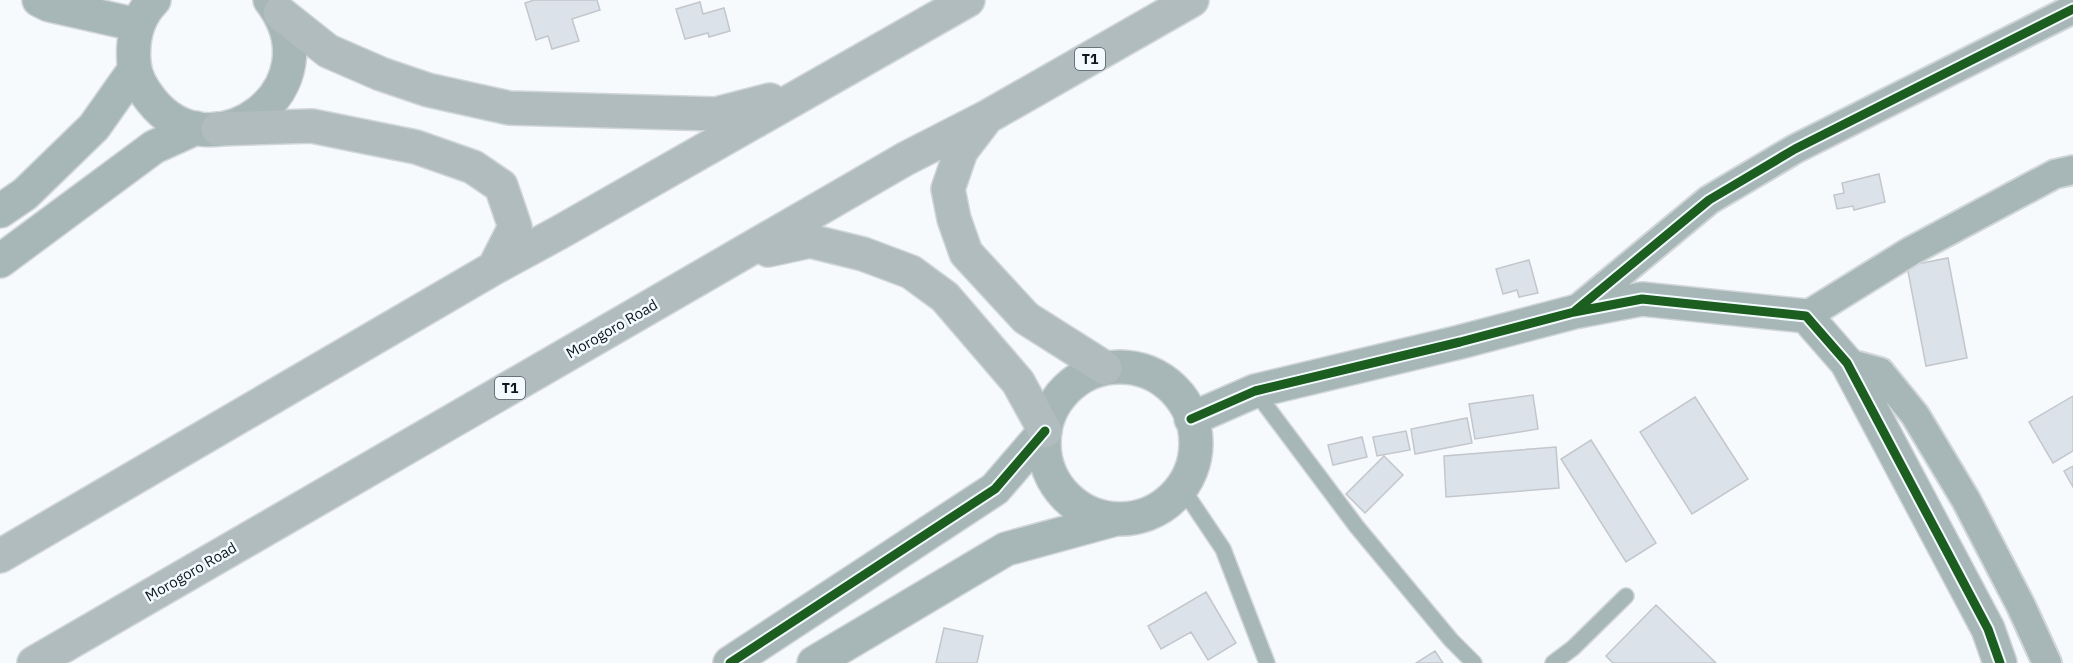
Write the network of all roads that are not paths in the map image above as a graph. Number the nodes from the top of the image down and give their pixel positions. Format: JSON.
{"nodes":[{"id":1,"x":39,"y":0,"type":"edge"},
{"id":2,"x":968,"y":0,"type":"edge"},
{"id":3,"x":1192,"y":0,"type":"edge"},
{"id":4,"x":275,"y":7,"type":"edge"},
{"id":5,"x":2073,"y":9,"type":"edge"},
{"id":6,"x":146,"y":13,"type":"edge"},
{"id":7,"x":135,"y":69,"type":"junction"},
{"id":8,"x":814,"y":89,"type":"junction"},
{"id":9,"x":987,"y":117,"type":"junction"},
{"id":10,"x":207,"y":128,"type":"junction"},
{"id":11,"x":2073,"y":170,"type":"edge"},
{"id":12,"x":0,"y":211,"type":"edge"},
{"id":13,"x":740,"y":255,"type":"junction"},
{"id":14,"x":0,"y":261,"type":"edge"},
{"id":15,"x":494,"y":268,"type":"junction"},
{"id":16,"x":1574,"y":312,"type":"junction"},
{"id":17,"x":1806,"y":316,"type":"junction"},
{"id":18,"x":1847,"y":363,"type":"junction"},
{"id":19,"x":1105,"y":368,"type":"junction"},
{"id":20,"x":1255,"y":391,"type":"junction"},
{"id":21,"x":1191,"y":419,"type":"junction"},
{"id":22,"x":1045,"y":430,"type":"junction"},
{"id":23,"x":1182,"y":488,"type":"junction"},
{"id":24,"x":1117,"y":519,"type":"junction"},
{"id":25,"x":0,"y":556,"type":"edge"},
{"id":26,"x":1626,"y":596,"type":"dead end"},
{"id":27,"x":34,"y":663,"type":"edge"},
{"id":28,"x":730,"y":663,"type":"edge"},
{"id":29,"x":814,"y":663,"type":"edge"},
{"id":30,"x":1267,"y":663,"type":"edge"},
{"id":31,"x":1474,"y":663,"type":"edge"},
{"id":32,"x":1553,"y":663,"type":"edge"},
{"id":33,"x":2000,"y":663,"type":"edge"},
{"id":34,"x":2047,"y":663,"type":"edge"}],
"edges":[{"from":1,"to":6,"type":"street"},
{"from":2,"to":8,"type":"highway"},
{"from":3,"to":9,"type":"highway","name":"Morogoro Road","number":"T1"},
{"from":4,"to":8,"type":"highway"},
{"from":4,"to":10,"type":"street"},
{"from":5,"to":16,"type":"street"},
{"from":6,"to":7,"type":"street"},
{"from":7,"to":10,"type":"street"},
{"from":7,"to":12,"type":"street"},
{"from":8,"to":15,"type":"highway"},
{"from":9,"to":13,"type":"highway","name":"Morogoro Road","number":"T1"},
{"from":9,"to":19,"type":"highway"},
{"from":10,"to":14,"type":"street"},
{"from":10,"to":15,"type":"highway"},
{"from":11,"to":17,"type":"street"},
{"from":13,"to":22,"type":"highway"},
{"from":13,"to":27,"type":"highway","name":"Morogoro Road","number":"T1"},
{"from":15,"to":25,"type":"highway"},
{"from":16,"to":17,"type":"street"},
{"from":16,"to":20,"type":"street"},
{"from":17,"to":18,"type":"street"},
{"from":18,"to":33,"type":"street"},
{"from":18,"to":34,"type":"street"},
{"from":19,"to":21,"type":"street"},
{"from":19,"to":22,"type":"street"},
{"from":20,"to":21,"type":"street"},
{"from":20,"to":31,"type":"lane"},
{"from":21,"to":23,"type":"street"},
{"from":22,"to":24,"type":"street"},
{"from":22,"to":28,"type":"street"},
{"from":23,"to":24,"type":"street"},
{"from":23,"to":30,"type":"lane"},
{"from":24,"to":29,"type":"street"},
{"from":26,"to":32,"type":"lane"}]}
